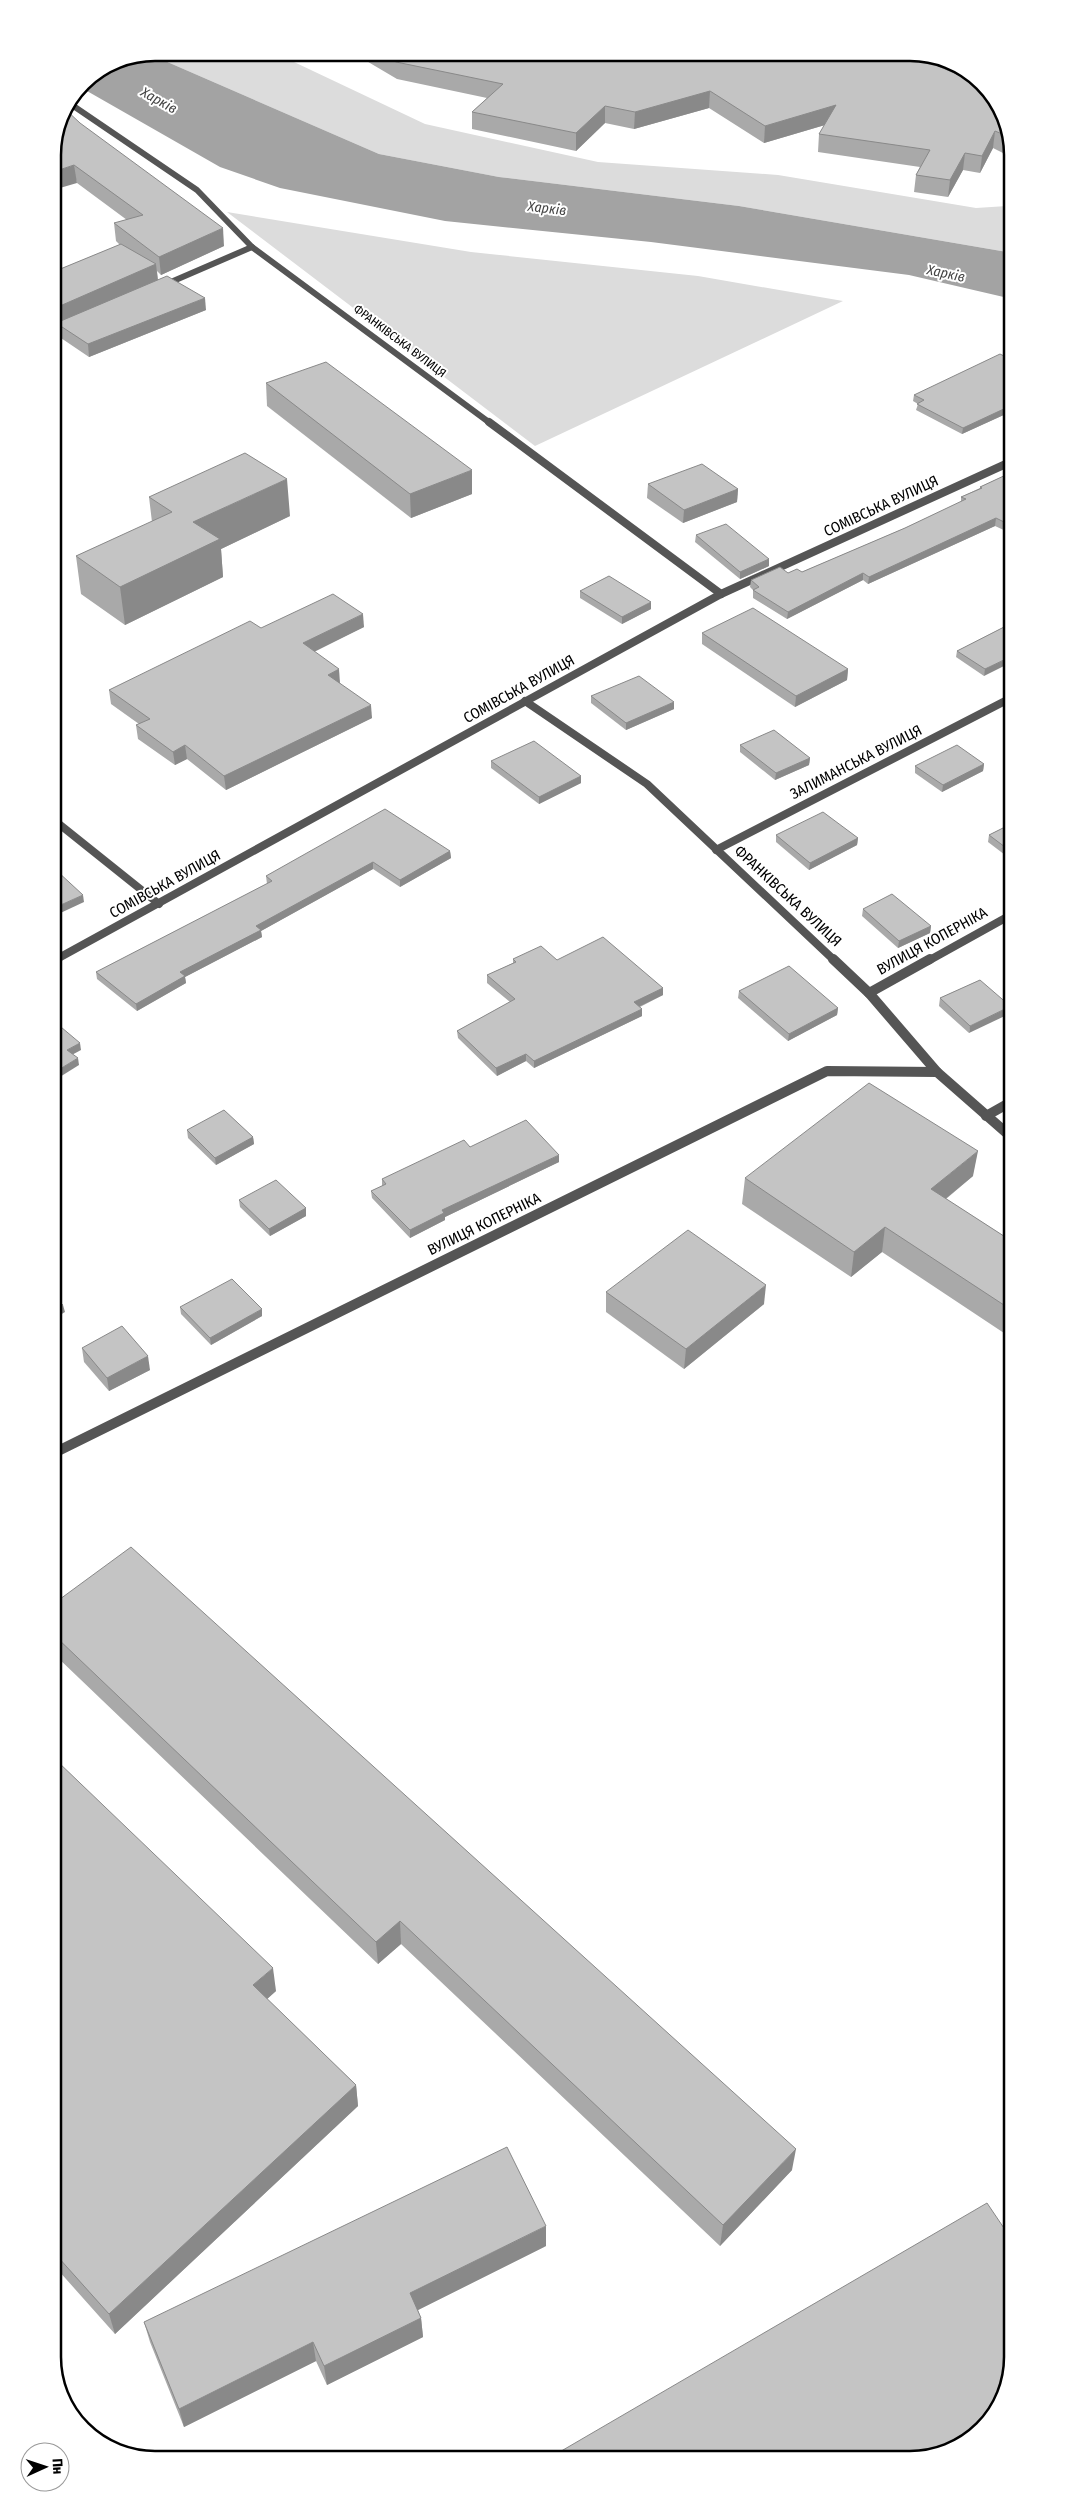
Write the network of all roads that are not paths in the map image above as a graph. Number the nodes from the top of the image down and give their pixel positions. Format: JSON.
{"nodes":[{"id":1,"x":75,"y":107,"type":"edge"},
{"id":2,"x":252,"y":247,"type":"junction"},
{"id":3,"x":155,"y":289,"type":"edge"},
{"id":4,"x":1004,"y":465,"type":"edge"},
{"id":5,"x":721,"y":594,"type":"junction"},
{"id":6,"x":525,"y":701,"type":"junction"},
{"id":7,"x":1004,"y":701,"type":"edge"},
{"id":8,"x":61,"y":826,"type":"edge"},
{"id":9,"x":716,"y":850,"type":"junction"},
{"id":10,"x":159,"y":904,"type":"junction"},
{"id":11,"x":1004,"y":919,"type":"edge"},
{"id":12,"x":61,"y":957,"type":"edge"},
{"id":13,"x":869,"y":993,"type":"junction"},
{"id":14,"x":937,"y":1072,"type":"junction"},
{"id":15,"x":1004,"y":1106,"type":"edge"},
{"id":16,"x":986,"y":1116,"type":"junction"},
{"id":17,"x":1004,"y":1131,"type":"edge"},
{"id":18,"x":61,"y":1450,"type":"edge"}],
"edges":[{"from":1,"to":2,"type":"street","name":"ФРАНКІВСЬКА ВУЛИЦЯ"},
{"from":2,"to":3,"type":"street"},
{"from":2,"to":5,"type":"street","name":"ФРАНКІВСЬКА ВУЛИЦЯ"},
{"from":4,"to":5,"type":"street","name":"СОМІВСЬКА ВУЛИЦЯ"},
{"from":5,"to":6,"type":"street","name":"СОМІВСЬКА ВУЛИЦЯ"},
{"from":6,"to":9,"type":"street","name":"ФРАНКІВСЬКА ВУЛИЦЯ"},
{"from":6,"to":10,"type":"street","name":"СОМІВСЬКА ВУЛИЦЯ"},
{"from":7,"to":9,"type":"street","name":"ЗАЛИМАНСЬКА ВУЛИЦЯ"},
{"from":8,"to":10,"type":"street"},
{"from":9,"to":13,"type":"street","name":"ФРАНКІВСЬКА ВУЛИЦЯ"},
{"from":10,"to":12,"type":"street","name":"СОМІВСЬКА ВУЛИЦЯ"},
{"from":11,"to":13,"type":"street","name":"ВУЛИЦЯ КОПЕРНІКА"},
{"from":13,"to":14,"type":"street","name":"ФРАНКІВСЬКА ВУЛИЦЯ"},
{"from":14,"to":16,"type":"street","name":"ФРАНКІВСЬКА ВУЛИЦЯ"},
{"from":14,"to":18,"type":"street","name":"ВУЛИЦЯ КОПЕРНІКА"},
{"from":15,"to":16,"type":"street"},
{"from":16,"to":17,"type":"street","name":"ФРАНКІВСЬКА ВУЛИЦЯ"}]}
